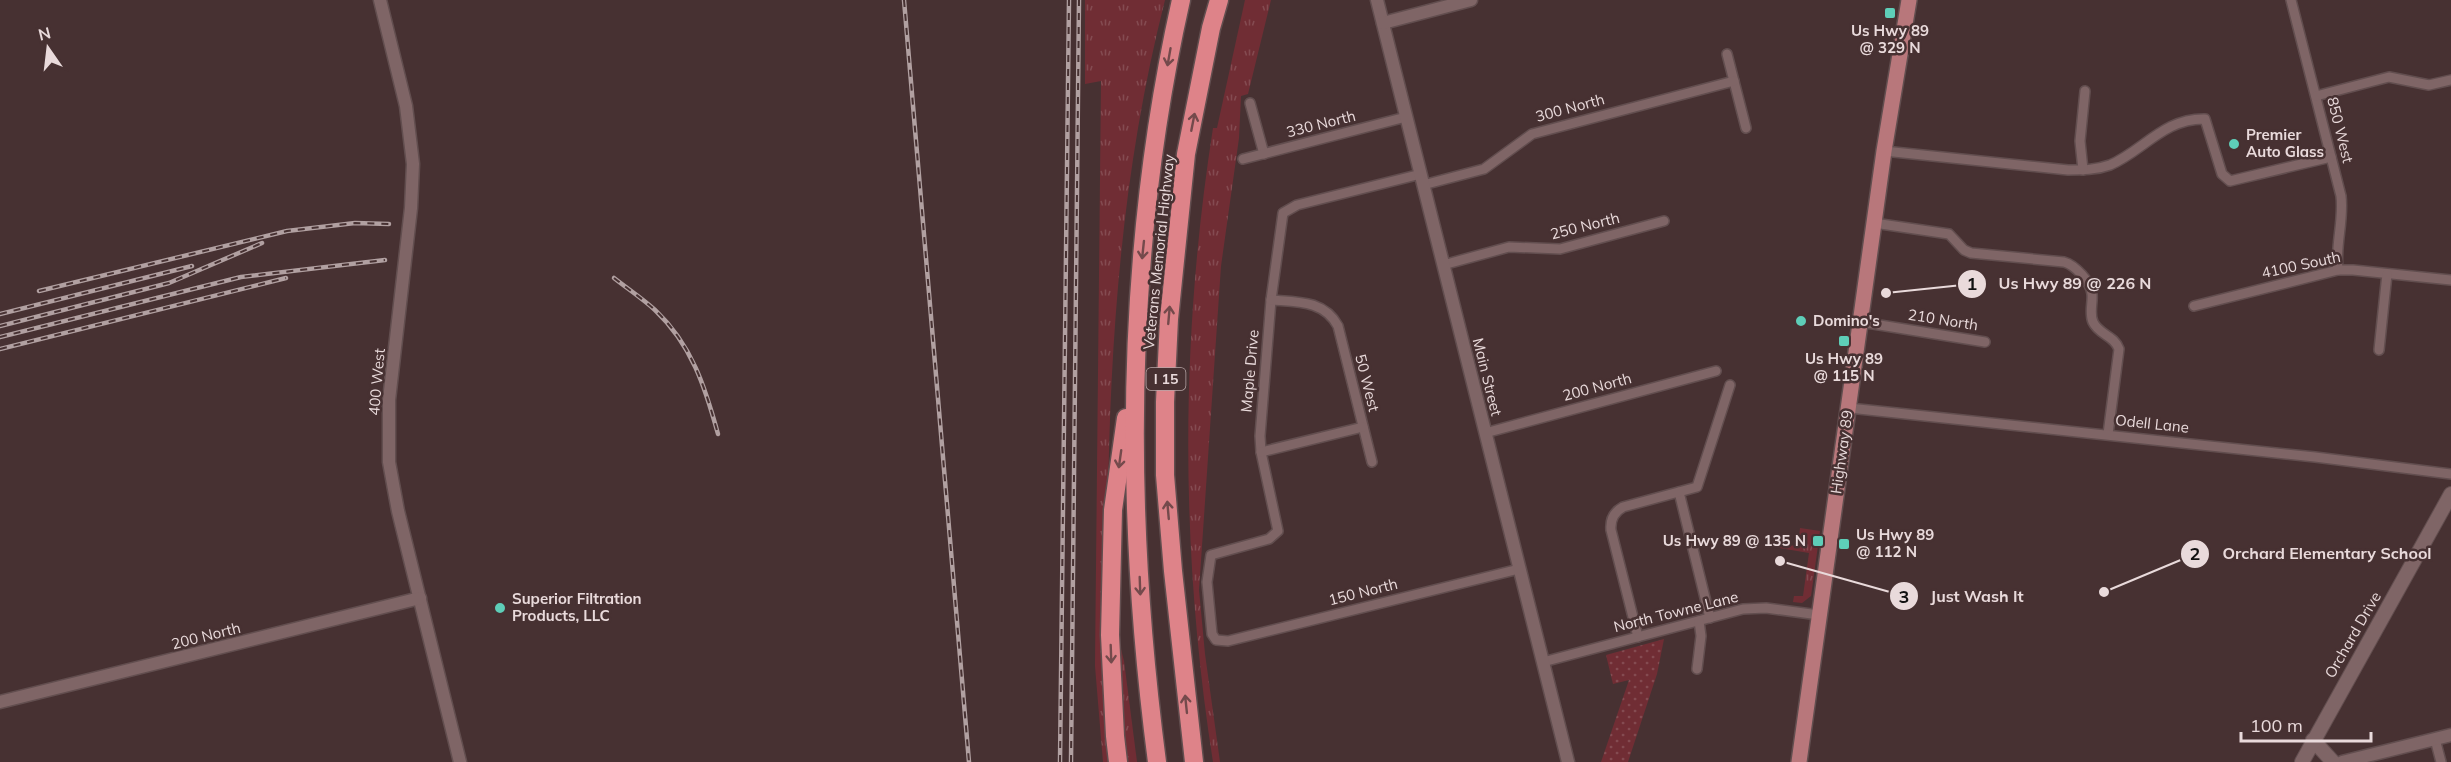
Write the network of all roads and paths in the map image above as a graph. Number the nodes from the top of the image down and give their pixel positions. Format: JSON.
{"nodes":[{"id":1,"x":380,"y":0,"type":"edge"},
{"id":2,"x":1182,"y":0,"type":"edge"},
{"id":3,"x":1220,"y":0,"type":"edge"},
{"id":4,"x":1377,"y":0,"type":"edge"},
{"id":5,"x":1471,"y":0,"type":"edge"},
{"id":6,"x":1909,"y":0,"type":"edge"},
{"id":7,"x":2291,"y":0,"type":"edge"},
{"id":8,"x":1383,"y":23,"type":"junction"},
{"id":9,"x":1727,"y":54,"type":"dead end"},
{"id":10,"x":2451,"y":80,"type":"edge"},
{"id":11,"x":1734,"y":81,"type":"junction"},
{"id":12,"x":2085,"y":91,"type":"dead end"},
{"id":13,"x":2316,"y":96,"type":"junction"},
{"id":14,"x":1250,"y":103,"type":"dead end"},
{"id":15,"x":1406,"y":117,"type":"junction"},
{"id":16,"x":1746,"y":128,"type":"dead end"},
{"id":17,"x":1884,"y":151,"type":"junction"},
{"id":18,"x":1264,"y":154,"type":"junction"},
{"id":19,"x":2331,"y":158,"type":"junction"},
{"id":20,"x":1243,"y":159,"type":"dead end"},
{"id":21,"x":2083,"y":170,"type":"junction"},
{"id":22,"x":1422,"y":179,"type":"junction"},
{"id":23,"x":1285,"y":210,"type":"joint"},
{"id":24,"x":1664,"y":221,"type":"dead end"},
{"id":25,"x":1874,"y":223,"type":"junction"},
{"id":26,"x":1443,"y":265,"type":"junction"},
{"id":27,"x":2338,"y":270,"type":"junction"},
{"id":28,"x":2387,"y":274,"type":"junction"},
{"id":29,"x":2451,"y":280,"type":"edge"},
{"id":30,"x":1272,"y":300,"type":"junction"},
{"id":31,"x":2194,"y":306,"type":"dead end"},
{"id":32,"x":1861,"y":322,"type":"junction"},
{"id":33,"x":1985,"y":342,"type":"dead end"},
{"id":34,"x":2379,"y":350,"type":"dead end"},
{"id":35,"x":1134,"y":360,"type":"junction"},
{"id":36,"x":1716,"y":371,"type":"dead end"},
{"id":37,"x":1730,"y":385,"type":"dead end"},
{"id":38,"x":1849,"y":408,"type":"junction"},
{"id":39,"x":1363,"y":427,"type":"junction"},
{"id":40,"x":1485,"y":433,"type":"junction"},
{"id":41,"x":2108,"y":434,"type":"junction"},
{"id":42,"x":1261,"y":452,"type":"junction"},
{"id":43,"x":1372,"y":462,"type":"dead end"},
{"id":44,"x":2451,"y":474,"type":"edge"},
{"id":45,"x":1679,"y":492,"type":"junction"},
{"id":46,"x":2451,"y":494,"type":"edge"},
{"id":47,"x":1520,"y":569,"type":"junction"},
{"id":48,"x":420,"y":598,"type":"junction"},
{"id":49,"x":1819,"y":615,"type":"junction"},
{"id":50,"x":1710,"y":618,"type":"junction"},
{"id":51,"x":1699,"y":621,"type":"junction"},
{"id":52,"x":1638,"y":637,"type":"junction"},
{"id":53,"x":1215,"y":639,"type":"joint"},
{"id":54,"x":1543,"y":662,"type":"junction"},
{"id":55,"x":1697,"y":669,"type":"dead end"},
{"id":56,"x":0,"y":702,"type":"edge"},
{"id":57,"x":2451,"y":735,"type":"edge"},
{"id":58,"x":2435,"y":739,"type":"junction"},
{"id":59,"x":2313,"y":740,"type":"junction"},
{"id":60,"x":460,"y":762,"type":"edge"},
{"id":61,"x":1118,"y":762,"type":"edge"},
{"id":62,"x":1157,"y":762,"type":"edge"},
{"id":63,"x":1194,"y":762,"type":"edge"},
{"id":64,"x":1568,"y":762,"type":"edge"},
{"id":65,"x":1799,"y":762,"type":"edge"},
{"id":66,"x":2302,"y":762,"type":"edge"},
{"id":67,"x":2333,"y":762,"type":"edge"},
{"id":68,"x":2342,"y":762,"type":"edge"},
{"id":69,"x":2441,"y":762,"type":"edge"}],
"edges":[{"from":1,"to":48,"type":"street","name":"400 West"},
{"from":2,"to":35,"type":"highway","name":"Veterans Memorial Highway","number":"I 15","one_way":true},
{"from":63,"to":3,"type":"highway","name":"Veterans Memorial Highway","number":"I 15","one_way":true},
{"from":4,"to":8,"type":"street","name":"Main Street"},
{"from":5,"to":8,"type":"street"},
{"from":6,"to":17,"type":"main road","name":"Highway 89"},
{"from":7,"to":13,"type":"street","name":"850 West"},
{"from":8,"to":15,"type":"street","name":"Main Street"},
{"from":9,"to":11,"type":"street"},
{"from":10,"to":13,"type":"street"},
{"from":11,"to":16,"type":"street"},
{"from":11,"to":22,"type":"street","name":"300 North"},
{"from":12,"to":21,"type":"street"},
{"from":13,"to":19,"type":"street","name":"850 West"},
{"from":14,"to":18,"type":"street"},
{"from":15,"to":18,"type":"street","name":"330 North"},
{"from":15,"to":22,"type":"street","name":"Main Street"},
{"from":17,"to":21,"type":"street"},
{"from":17,"to":25,"type":"main road","name":"Highway 89"},
{"from":18,"to":20,"type":"street","name":"330 North"},
{"from":19,"to":21,"type":"street"},
{"from":19,"to":27,"type":"street","name":"850 West"},
{"from":22,"to":23,"type":"street","name":"300 North"},
{"from":22,"to":26,"type":"street","name":"Main Street"},
{"from":23,"to":30,"type":"street","name":"Maple Drive"},
{"from":24,"to":26,"type":"street","name":"250 North"},
{"from":25,"to":32,"type":"main road","name":"Highway 89"},
{"from":25,"to":41,"type":"street"},
{"from":26,"to":40,"type":"street","name":"Main Street"},
{"from":27,"to":28,"type":"street","name":"4100 South"},
{"from":27,"to":31,"type":"street","name":"4100 South"},
{"from":28,"to":29,"type":"street","name":"4100 South"},
{"from":28,"to":34,"type":"street"},
{"from":30,"to":39,"type":"street","name":"50 West"},
{"from":30,"to":42,"type":"street","name":"Maple Drive"},
{"from":32,"to":33,"type":"street","name":"210 North"},
{"from":32,"to":38,"type":"main road","name":"Highway 89"},
{"from":35,"to":61,"type":"highway","one_way":true},
{"from":35,"to":62,"type":"highway","name":"Veterans Memorial Highway","number":"I 15","one_way":true},
{"from":36,"to":40,"type":"street","name":"200 North"},
{"from":37,"to":45,"type":"street"},
{"from":38,"to":41,"type":"street","name":"Odell Lane"},
{"from":38,"to":49,"type":"main road","name":"Highway 89"},
{"from":39,"to":42,"type":"street"},
{"from":39,"to":43,"type":"street","name":"50 West"},
{"from":40,"to":47,"type":"street","name":"Main Street"},
{"from":41,"to":44,"type":"street","name":"Odell Lane"},
{"from":42,"to":53,"type":"street","name":"Maple Drive"},
{"from":45,"to":50,"type":"street"},
{"from":45,"to":52,"type":"street"},
{"from":46,"to":59,"type":"main road","name":"Orchard Drive"},
{"from":47,"to":53,"type":"street","name":"150 North"},
{"from":47,"to":54,"type":"street","name":"Main Street"},
{"from":48,"to":56,"type":"street","name":"200 North"},
{"from":48,"to":60,"type":"street","name":"400 West"},
{"from":49,"to":50,"type":"street","name":"North Towne Lane"},
{"from":49,"to":65,"type":"main road","name":"Highway 89"},
{"from":50,"to":51,"type":"street","name":"North Towne Lane"},
{"from":51,"to":52,"type":"street","name":"North Towne Lane"},
{"from":51,"to":55,"type":"street"},
{"from":52,"to":54,"type":"street","name":"North Towne Lane"},
{"from":54,"to":64,"type":"street","name":"Main Street"},
{"from":57,"to":58,"type":"street"},
{"from":58,"to":68,"type":"street"},
{"from":58,"to":69,"type":"street"},
{"from":59,"to":66,"type":"main road","name":"Orchard Drive"},
{"from":59,"to":67,"type":"main road"}]}
